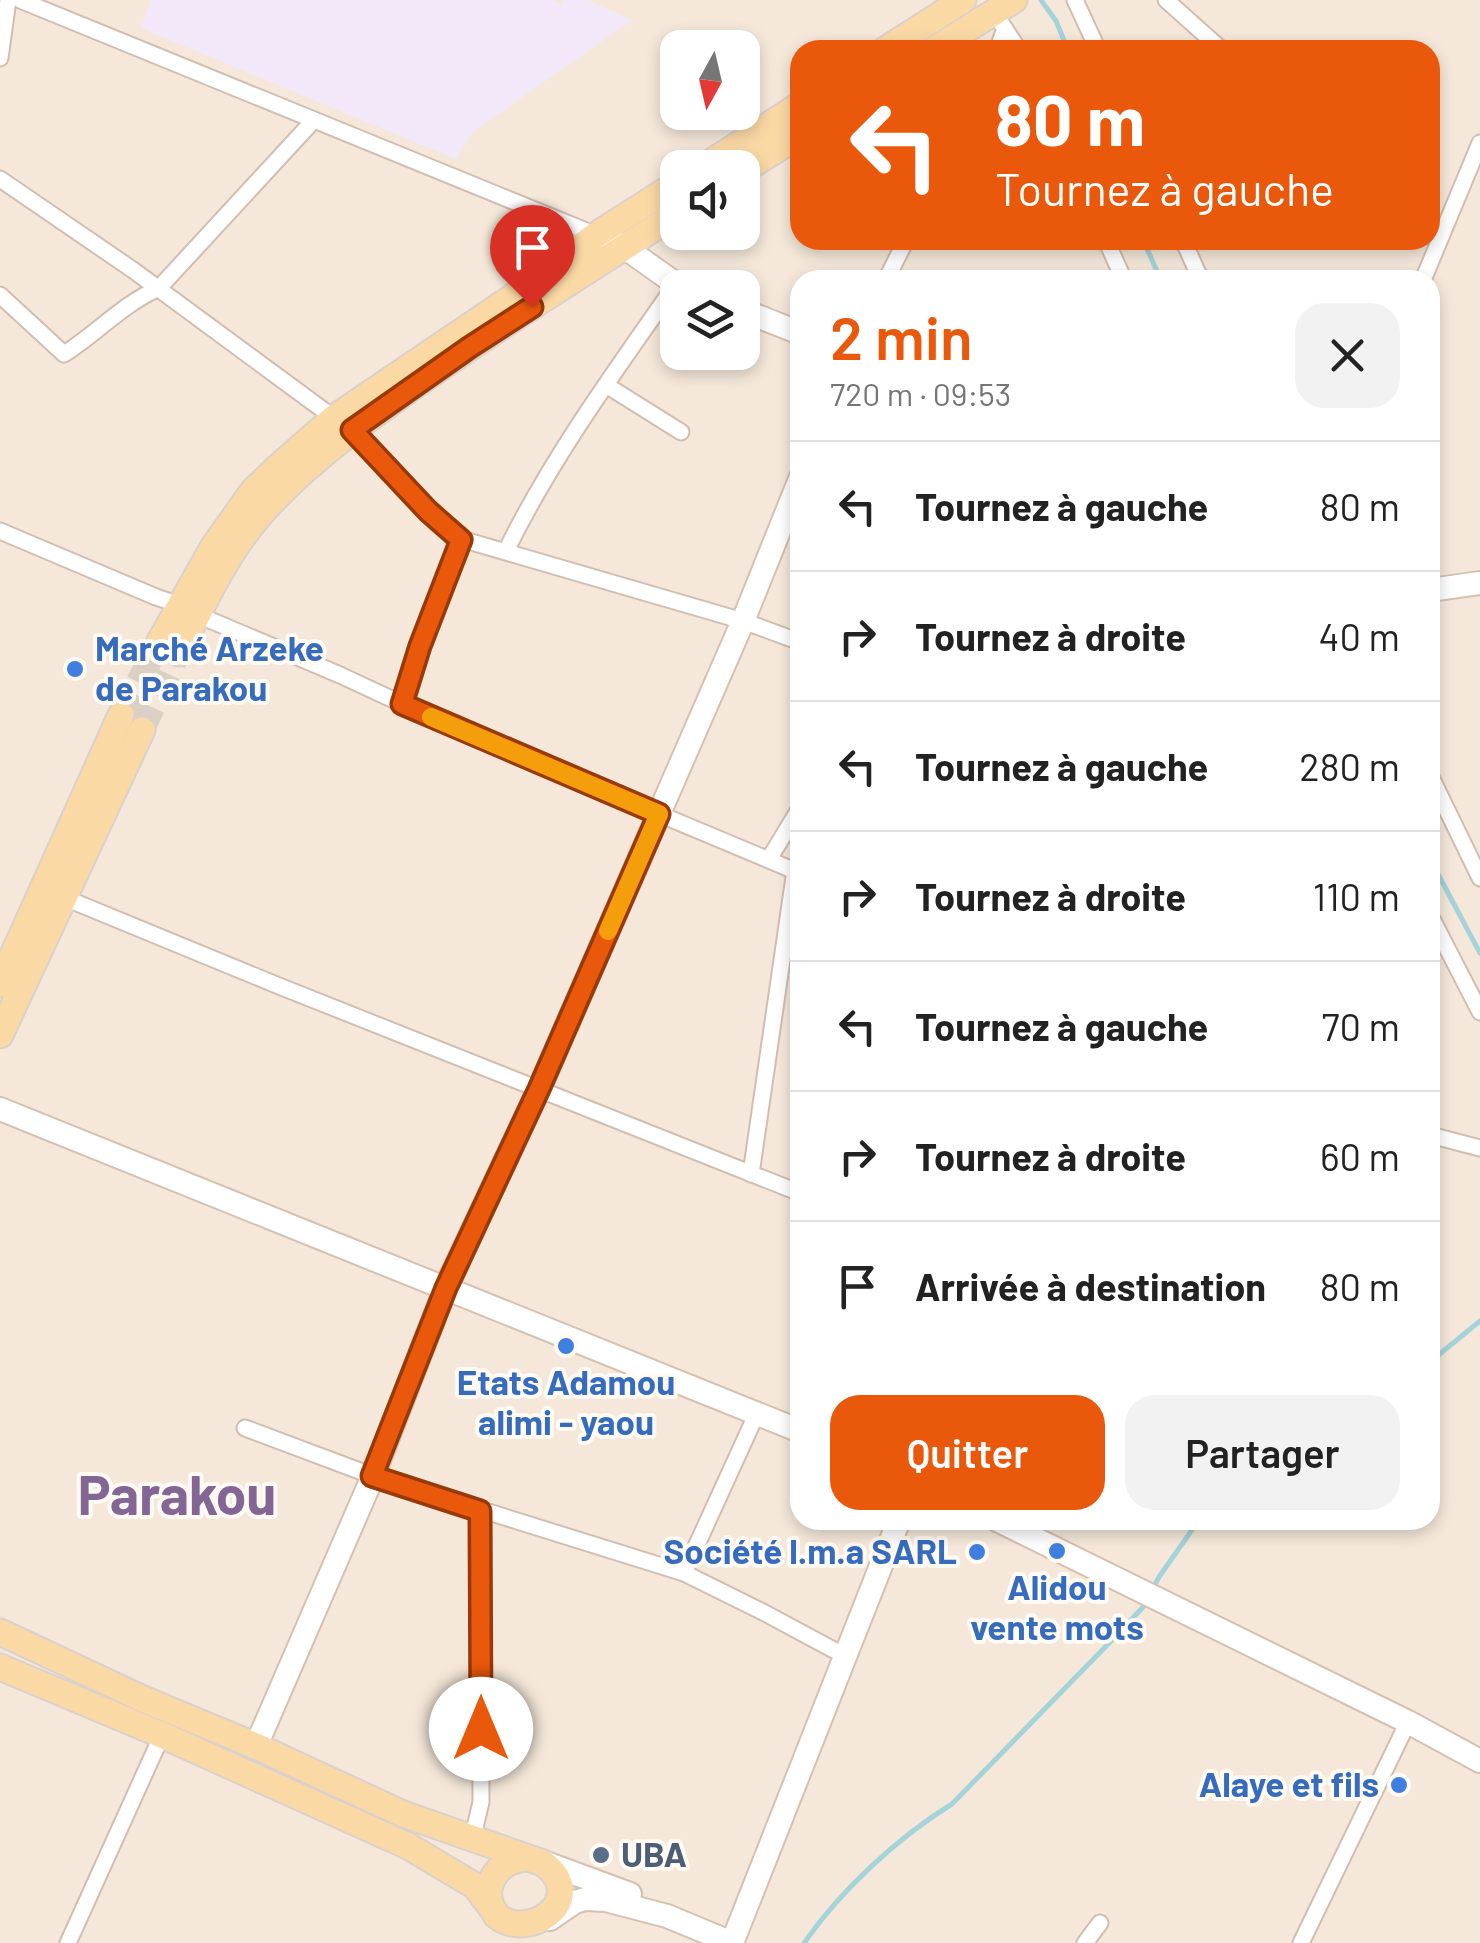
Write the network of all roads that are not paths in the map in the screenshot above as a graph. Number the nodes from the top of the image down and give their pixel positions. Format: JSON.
{"nodes":[{"id":1,"x":8,"y":0,"type":"edge"},
{"id":2,"x":20,"y":0,"type":"edge"},
{"id":3,"x":963,"y":0,"type":"edge"},
{"id":4,"x":1076,"y":0,"type":"edge"},
{"id":5,"x":1166,"y":0,"type":"edge"},
{"id":6,"x":1004,"y":12,"type":"edge"},
{"id":7,"x":901,"y":40,"type":"edge"},
{"id":8,"x":952,"y":40,"type":"edge"},
{"id":9,"x":999,"y":40,"type":"edge"},
{"id":10,"x":1015,"y":40,"type":"edge"},
{"id":11,"x":1094,"y":40,"type":"edge"},
{"id":12,"x":1211,"y":40,"type":"edge"},
{"id":13,"x":0,"y":58,"type":"edge"},
{"id":14,"x":790,"y":111,"type":"edge"},
{"id":15,"x":314,"y":120,"type":"junction"},
{"id":16,"x":790,"y":141,"type":"edge"},
{"id":17,"x":1480,"y":143,"type":"edge"},
{"id":18,"x":730,"y":150,"type":"edge"},
{"id":19,"x":760,"y":161,"type":"edge"},
{"id":20,"x":0,"y":179,"type":"edge"},
{"id":21,"x":660,"y":194,"type":"edge"},
{"id":22,"x":1440,"y":221,"type":"edge"},
{"id":23,"x":660,"y":224,"type":"edge"},
{"id":24,"x":596,"y":235,"type":"junction"},
{"id":25,"x":624,"y":247,"type":"junction"},
{"id":26,"x":660,"y":272,"type":"edge"},
{"id":27,"x":159,"y":288,"type":"junction"},
{"id":28,"x":0,"y":296,"type":"edge"},
{"id":29,"x":660,"y":313,"type":"edge"},
{"id":30,"x":760,"y":317,"type":"edge"},
{"id":31,"x":790,"y":329,"type":"edge"},
{"id":32,"x":606,"y":385,"type":"junction"},
{"id":33,"x":343,"y":424,"type":"junction"},
{"id":34,"x":680,"y":432,"type":"dead end"},
{"id":35,"x":790,"y":504,"type":"edge"},
{"id":36,"x":0,"y":531,"type":"edge"},
{"id":37,"x":461,"y":540,"type":"junction"},
{"id":38,"x":506,"y":551,"type":"junction"},
{"id":39,"x":1480,"y":583,"type":"edge"},
{"id":40,"x":1440,"y":589,"type":"edge"},
{"id":41,"x":189,"y":610,"type":"junction"},
{"id":42,"x":743,"y":621,"type":"junction"},
{"id":43,"x":790,"y":638,"type":"edge"},
{"id":44,"x":168,"y":648,"type":"tunnel mouth"},
{"id":45,"x":402,"y":704,"type":"junction"},
{"id":46,"x":1440,"y":796,"type":"edge"},
{"id":47,"x":659,"y":814,"type":"junction"},
{"id":48,"x":790,"y":824,"type":"edge"},
{"id":49,"x":769,"y":859,"type":"junction"},
{"id":50,"x":790,"y":869,"type":"edge"},
{"id":51,"x":1480,"y":878,"type":"edge"},
{"id":52,"x":65,"y":898,"type":"junction"},
{"id":53,"x":790,"y":918,"type":"edge"},
{"id":54,"x":1440,"y":934,"type":"edge"},
{"id":55,"x":0,"y":984,"type":"edge"},
{"id":56,"x":1480,"y":1012,"type":"edge"},
{"id":57,"x":0,"y":1035,"type":"edge"},
{"id":58,"x":539,"y":1089,"type":"junction"},
{"id":59,"x":0,"y":1109,"type":"edge"},
{"id":60,"x":1440,"y":1138,"type":"edge"},
{"id":61,"x":1480,"y":1148,"type":"edge"},
{"id":62,"x":751,"y":1174,"type":"junction"},
{"id":63,"x":790,"y":1189,"type":"edge"},
{"id":64,"x":446,"y":1288,"type":"junction"},
{"id":65,"x":757,"y":1413,"type":"junction"},
{"id":66,"x":790,"y":1427,"type":"edge"},
{"id":67,"x":245,"y":1428,"type":"dead end"},
{"id":68,"x":372,"y":1476,"type":"junction"},
{"id":69,"x":480,"y":1511,"type":"junction"},
{"id":70,"x":896,"y":1530,"type":"edge"},
{"id":71,"x":1017,"y":1530,"type":"edge"},
{"id":72,"x":684,"y":1573,"type":"junction"},
{"id":73,"x":0,"y":1632,"type":"edge"},
{"id":74,"x":845,"y":1656,"type":"junction"},
{"id":75,"x":0,"y":1666,"type":"edge"},
{"id":76,"x":1408,"y":1722,"type":"junction"},
{"id":77,"x":162,"y":1735,"type":"junction"},
{"id":78,"x":256,"y":1746,"type":"junction"},
{"id":79,"x":1480,"y":1761,"type":"edge"},
{"id":80,"x":472,"y":1840,"type":"junction"},
{"id":81,"x":529,"y":1859,"type":"junction"},
{"id":82,"x":667,"y":1916,"type":"junction"},
{"id":83,"x":1100,"y":1923,"type":"dead end"},
{"id":84,"x":501,"y":1924,"type":"edge"},
{"id":85,"x":548,"y":1931,"type":"edge"},
{"id":86,"x":68,"y":1943,"type":"edge"},
{"id":87,"x":732,"y":1943,"type":"edge"},
{"id":88,"x":1085,"y":1943,"type":"edge"},
{"id":89,"x":1300,"y":1943,"type":"edge"}],
"edges":[{"from":1,"to":13,"type":"street"},
{"from":2,"to":15,"type":"street"},
{"from":3,"to":7,"type":"main road"},
{"from":4,"to":11,"type":"street"},
{"from":5,"to":12,"type":"street"},
{"from":6,"to":8,"type":"main road"},
{"from":6,"to":9,"type":"street"},
{"from":6,"to":10,"type":"street"},
{"from":14,"to":18,"type":"main road"},
{"from":15,"to":24,"type":"street"},
{"from":15,"to":27,"type":"street"},
{"from":16,"to":19,"type":"main road"},
{"from":17,"to":22,"type":"street"},
{"from":20,"to":27,"type":"street"},
{"from":21,"to":24,"type":"main road"},
{"from":23,"to":25,"type":"main road"},
{"from":24,"to":25,"type":"street"},
{"from":24,"to":33,"type":"main road"},
{"from":25,"to":26,"type":"street"},
{"from":25,"to":33,"type":"main road"},
{"from":27,"to":28,"type":"street"},
{"from":27,"to":33,"type":"street"},
{"from":29,"to":32,"type":"street"},
{"from":30,"to":31,"type":"street"},
{"from":32,"to":34,"type":"street"},
{"from":32,"to":38,"type":"street"},
{"from":33,"to":37,"type":"street"},
{"from":33,"to":41,"type":"main road"},
{"from":35,"to":42,"type":"street"},
{"from":36,"to":41,"type":"street"},
{"from":37,"to":38,"type":"street"},
{"from":37,"to":45,"type":"street"},
{"from":38,"to":42,"type":"street"},
{"from":39,"to":40,"type":"street"},
{"from":41,"to":44,"type":"main road"},
{"from":41,"to":45,"type":"street"},
{"from":42,"to":43,"type":"street"},
{"from":42,"to":47,"type":"street"},
{"from":45,"to":47,"type":"street"},
{"from":46,"to":51,"type":"street"},
{"from":47,"to":49,"type":"street"},
{"from":47,"to":58,"type":"street"},
{"from":48,"to":49,"type":"street"},
{"from":49,"to":50,"type":"street"},
{"from":52,"to":55,"type":"main road"},
{"from":52,"to":57,"type":"main road"},
{"from":52,"to":58,"type":"street"},
{"from":53,"to":62,"type":"street"},
{"from":54,"to":56,"type":"street"},
{"from":58,"to":62,"type":"street"},
{"from":58,"to":64,"type":"street"},
{"from":59,"to":64,"type":"street"},
{"from":60,"to":61,"type":"street"},
{"from":62,"to":63,"type":"street"},
{"from":64,"to":65,"type":"street"},
{"from":64,"to":68,"type":"street"},
{"from":65,"to":66,"type":"street"},
{"from":65,"to":72,"type":"street"},
{"from":67,"to":68,"type":"street"},
{"from":68,"to":69,"type":"street"},
{"from":68,"to":78,"type":"street"},
{"from":69,"to":72,"type":"street"},
{"from":69,"to":80,"type":"street"},
{"from":70,"to":74,"type":"street"},
{"from":71,"to":76,"type":"street"},
{"from":72,"to":74,"type":"street"},
{"from":73,"to":78,"type":"main road"},
{"from":74,"to":87,"type":"street"},
{"from":75,"to":77,"type":"main road"},
{"from":76,"to":79,"type":"street"},
{"from":76,"to":89,"type":"street"},
{"from":77,"to":84,"type":"main road"},
{"from":77,"to":86,"type":"street"},
{"from":78,"to":80,"type":"main road"},
{"from":80,"to":81,"type":"main road"},
{"from":81,"to":82,"type":"street"},
{"from":81,"to":84,"type":"main road"},
{"from":81,"to":85,"type":"main road"},
{"from":82,"to":85,"type":"street"},
{"from":82,"to":87,"type":"street"},
{"from":83,"to":88,"type":"street"},
{"from":84,"to":85,"type":"main road"}]}
